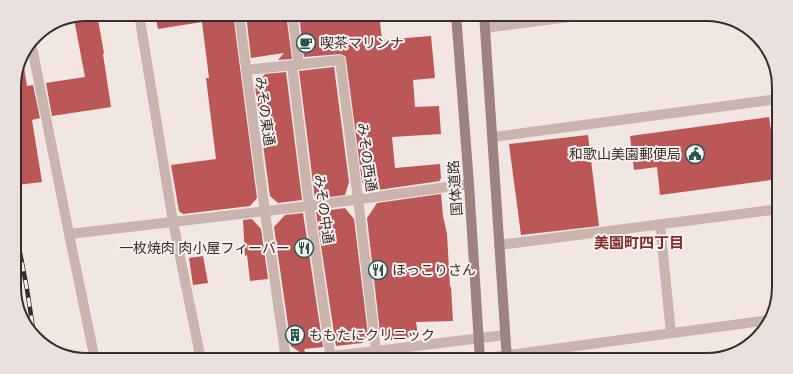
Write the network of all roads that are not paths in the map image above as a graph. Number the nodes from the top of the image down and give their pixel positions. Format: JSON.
{"nodes":[{"id":1,"x":140,"y":21,"type":"edge"},
{"id":2,"x":240,"y":21,"type":"edge"},
{"id":3,"x":292,"y":21,"type":"edge"},
{"id":4,"x":457,"y":21,"type":"edge"},
{"id":5,"x":485,"y":21,"type":"edge"},
{"id":6,"x":540,"y":21,"type":"edge"},
{"id":7,"x":486,"y":28,"type":"junction"},
{"id":8,"x":33,"y":51,"type":"edge"},
{"id":9,"x":295,"y":65,"type":"junction"},
{"id":10,"x":246,"y":70,"type":"junction"},
{"id":11,"x":772,"y":100,"type":"edge"},
{"id":12,"x":493,"y":137,"type":"junction"},
{"id":13,"x":469,"y":184,"type":"junction"},
{"id":14,"x":358,"y":199,"type":"junction"},
{"id":15,"x":309,"y":206,"type":"junction"},
{"id":16,"x":772,"y":209,"type":"edge"},
{"id":17,"x":265,"y":212,"type":"junction"},
{"id":18,"x":173,"y":222,"type":"junction"},
{"id":19,"x":660,"y":224,"type":"junction"},
{"id":20,"x":69,"y":234,"type":"junction"},
{"id":21,"x":500,"y":245,"type":"junction"},
{"id":22,"x":762,"y":321,"type":"edge"},
{"id":23,"x":671,"y":333,"type":"junction"},
{"id":24,"x":505,"y":335,"type":"junction"},
{"id":25,"x":478,"y":338,"type":"junction"},
{"id":26,"x":376,"y":352,"type":"junction"},
{"id":27,"x":94,"y":353,"type":"edge"},
{"id":28,"x":200,"y":353,"type":"edge"},
{"id":29,"x":285,"y":353,"type":"edge"},
{"id":30,"x":330,"y":353,"type":"edge"},
{"id":31,"x":368,"y":353,"type":"edge"},
{"id":32,"x":479,"y":353,"type":"edge"},
{"id":33,"x":507,"y":353,"type":"edge"},
{"id":34,"x":540,"y":353,"type":"edge"}],
"edges":[{"from":1,"to":18,"type":"street"},
{"from":2,"to":10,"type":"street","name":"みその東通"},
{"from":3,"to":9,"type":"street","name":"みその中通"},
{"from":4,"to":13,"type":"street","name":"国体道路"},
{"from":5,"to":7,"type":"street"},
{"from":6,"to":7,"type":"street"},
{"from":7,"to":12,"type":"street"},
{"from":8,"to":20,"type":"street"},
{"from":9,"to":10,"type":"street","name":"みその西通"},
{"from":9,"to":14,"type":"street","name":"みその西通"},
{"from":9,"to":15,"type":"street","name":"みその中通"},
{"from":10,"to":17,"type":"street","name":"みその東通"},
{"from":11,"to":12,"type":"street"},
{"from":12,"to":21,"type":"street"},
{"from":13,"to":14,"type":"street"},
{"from":13,"to":25,"type":"street","name":"国体道路"},
{"from":14,"to":15,"type":"street"},
{"from":14,"to":26,"type":"street","name":"みその西通"},
{"from":15,"to":17,"type":"street"},
{"from":15,"to":30,"type":"street","name":"みその中通"},
{"from":16,"to":19,"type":"street"},
{"from":17,"to":18,"type":"street"},
{"from":17,"to":29,"type":"street","name":"みその東通"},
{"from":18,"to":20,"type":"street"},
{"from":18,"to":28,"type":"street"},
{"from":19,"to":21,"type":"street"},
{"from":19,"to":23,"type":"street"},
{"from":20,"to":27,"type":"street"},
{"from":21,"to":24,"type":"street"},
{"from":22,"to":23,"type":"street"},
{"from":23,"to":34,"type":"street"},
{"from":24,"to":25,"type":"street"},
{"from":24,"to":33,"type":"street"},
{"from":25,"to":26,"type":"street"},
{"from":25,"to":32,"type":"street","name":"国体道路"},
{"from":26,"to":31,"type":"street"}]}
